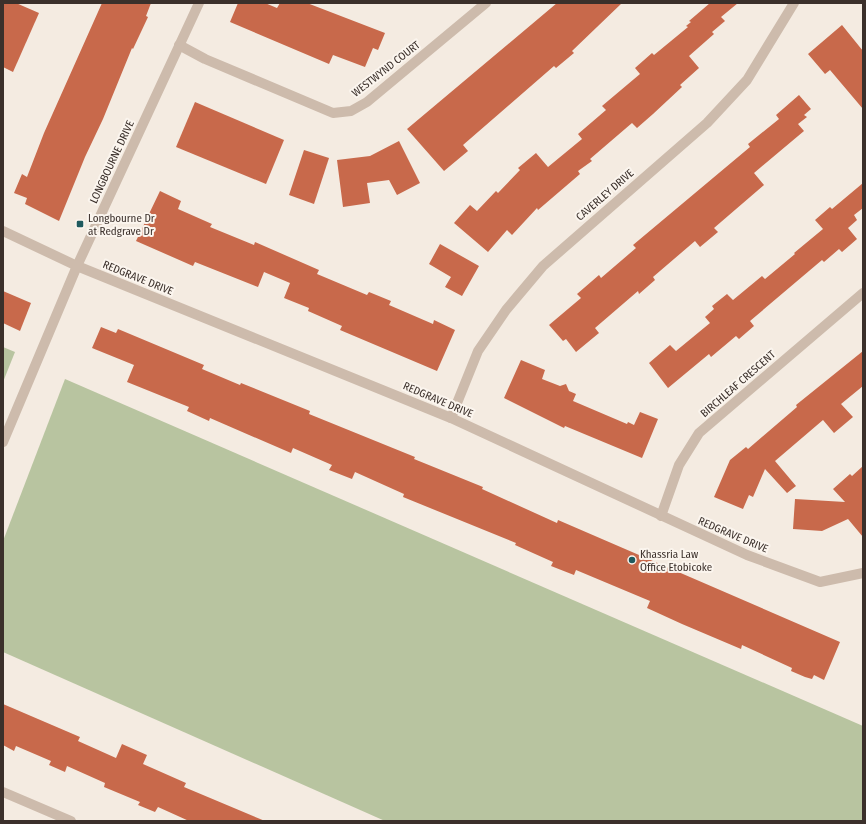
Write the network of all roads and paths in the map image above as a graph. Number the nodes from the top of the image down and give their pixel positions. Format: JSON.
{"nodes":[{"id":1,"x":200,"y":3,"type":"edge"},
{"id":2,"x":486,"y":3,"type":"edge"},
{"id":3,"x":794,"y":3,"type":"edge"},
{"id":4,"x":179,"y":45,"type":"junction"},
{"id":5,"x":3,"y":232,"type":"edge"},
{"id":6,"x":77,"y":266,"type":"junction"},
{"id":7,"x":863,"y":293,"type":"edge"},
{"id":8,"x":451,"y":418,"type":"junction"},
{"id":9,"x":3,"y":442,"type":"edge"},
{"id":10,"x":660,"y":516,"type":"junction"},
{"id":11,"x":863,"y":573,"type":"edge"},
{"id":12,"x":3,"y":792,"type":"edge"},
{"id":13,"x":71,"y":821,"type":"edge"}],
"edges":[{"from":1,"to":4,"type":"street","name":"LONGBOURNE DRIVE"},
{"from":2,"to":4,"type":"street","name":"WESTWYND COURT"},
{"from":3,"to":8,"type":"street","name":"CAVERLEY DRIVE"},
{"from":4,"to":6,"type":"street","name":"LONGBOURNE DRIVE"},
{"from":5,"to":6,"type":"street","name":"REDGRAVE DRIVE"},
{"from":6,"to":8,"type":"street","name":"REDGRAVE DRIVE"},
{"from":6,"to":9,"type":"street","name":"LONGBOURNE DRIVE"},
{"from":7,"to":10,"type":"street","name":"BIRCHLEAF CRESCENT"},
{"from":8,"to":10,"type":"street","name":"REDGRAVE DRIVE"},
{"from":10,"to":11,"type":"street","name":"REDGRAVE DRIVE"},
{"from":12,"to":13,"type":"street"}]}
